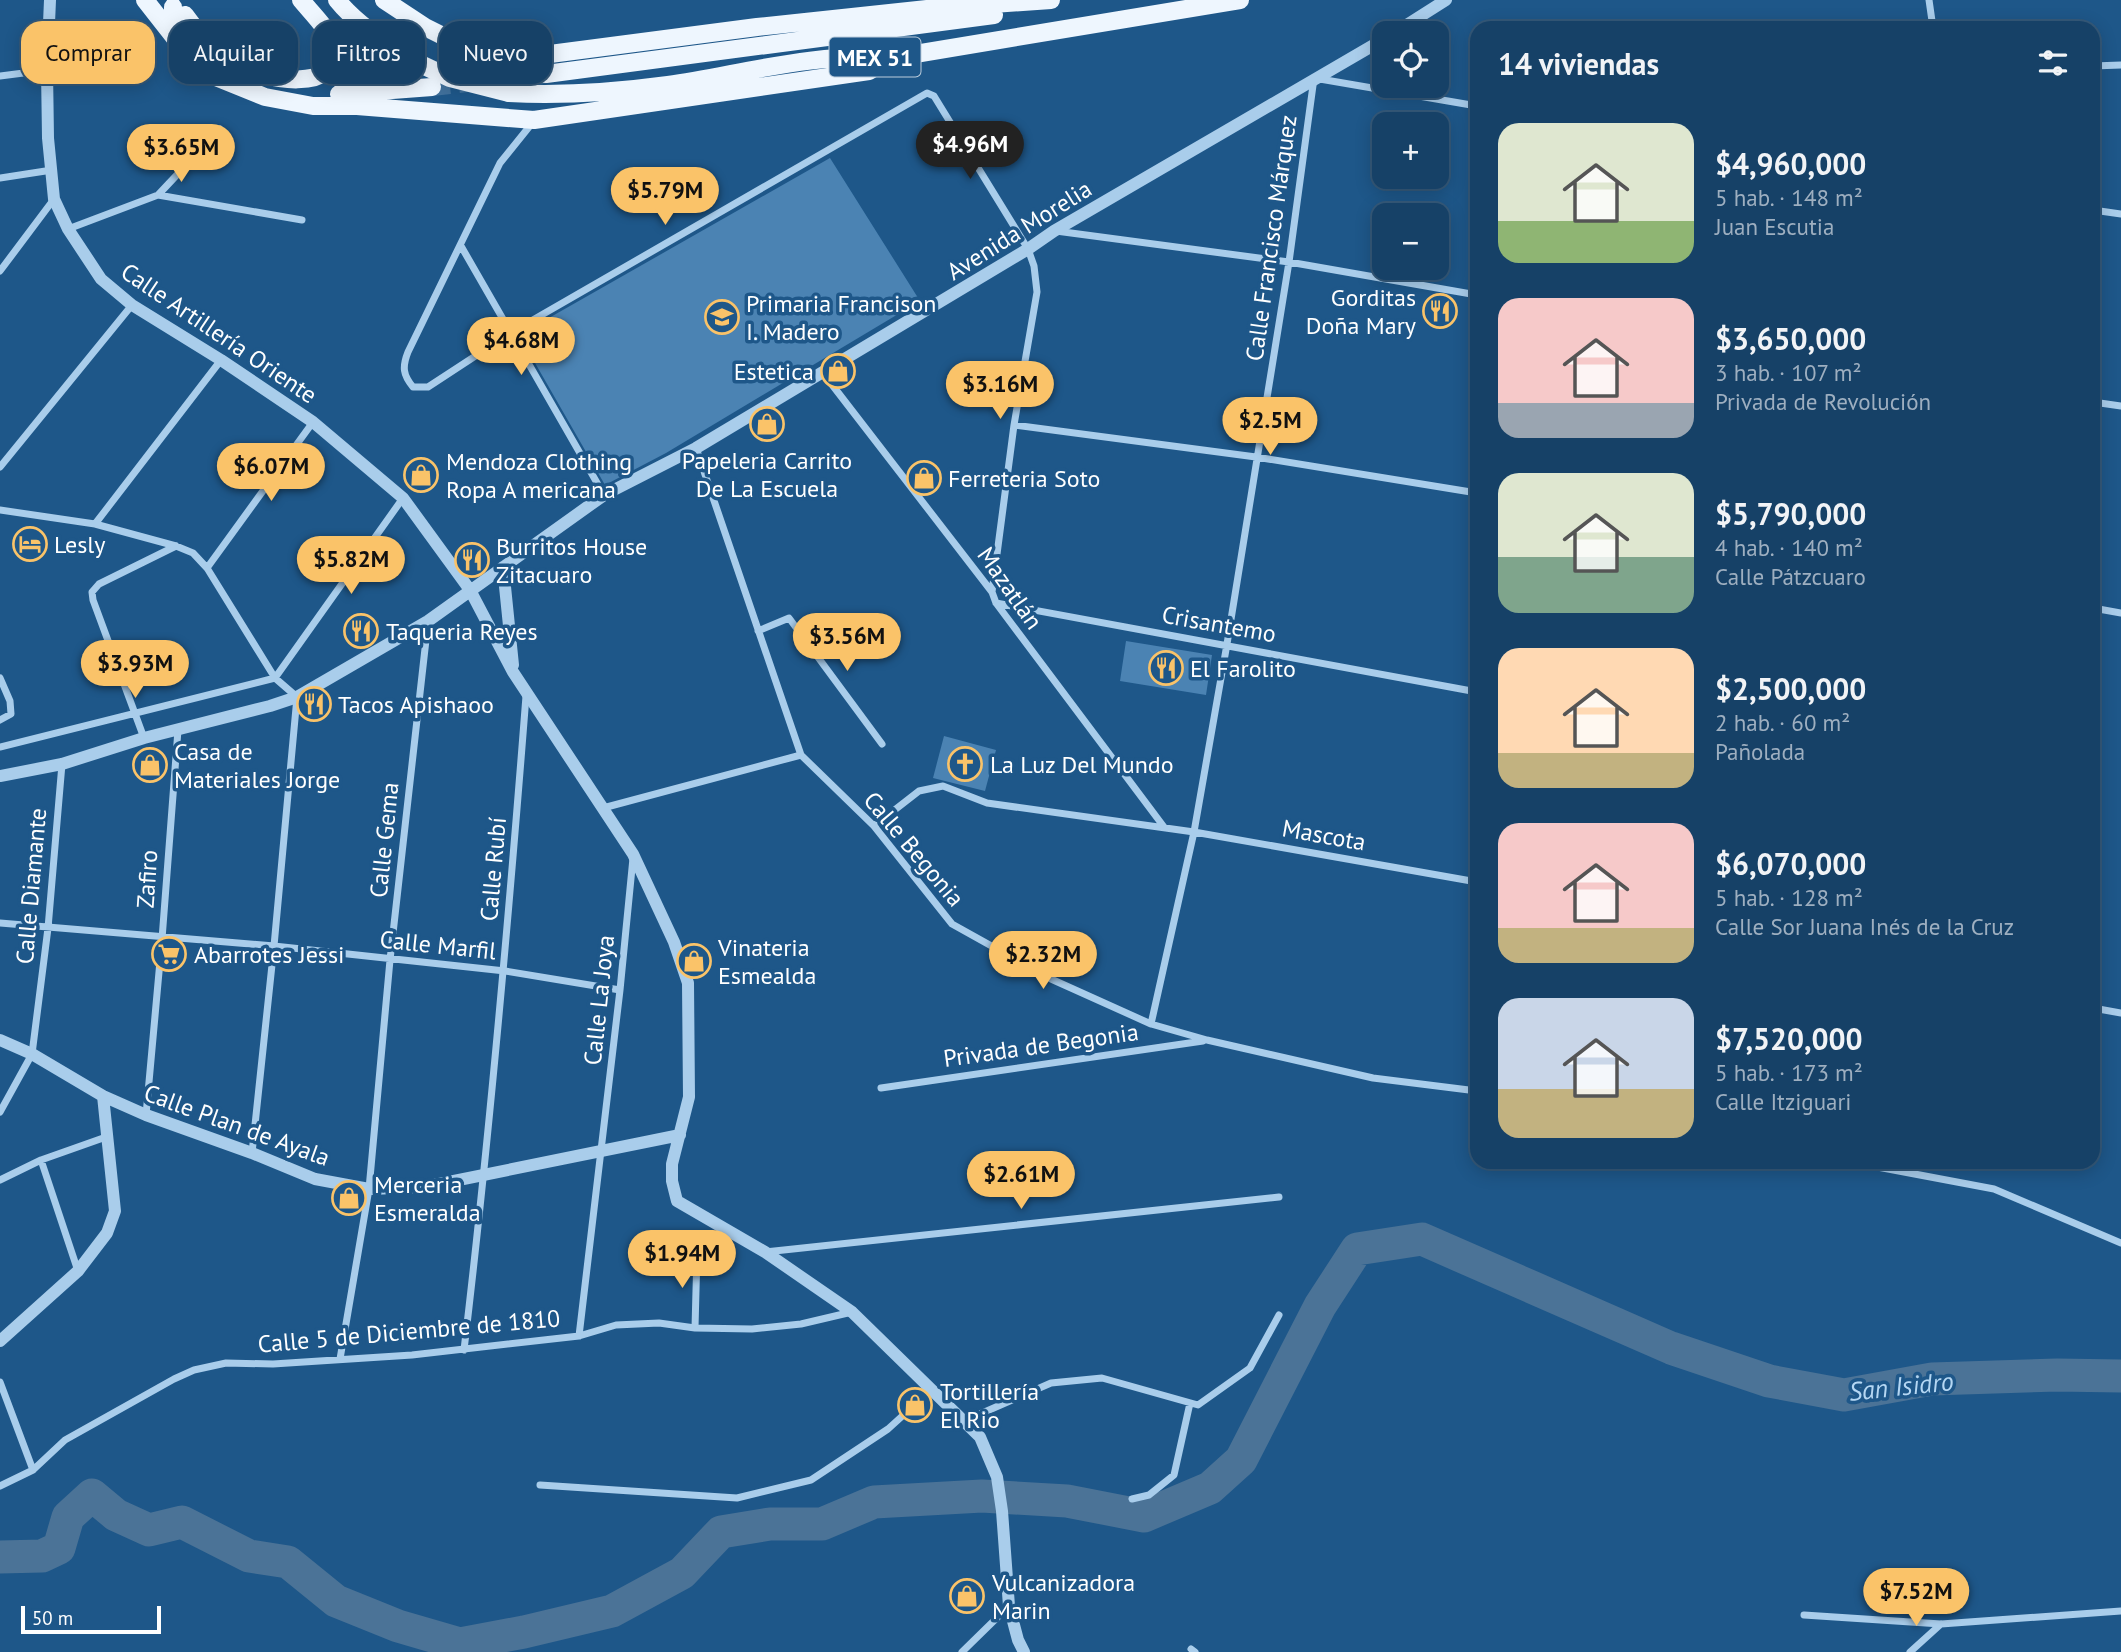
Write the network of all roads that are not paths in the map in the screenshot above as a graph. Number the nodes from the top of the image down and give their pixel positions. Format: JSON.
{"nodes":[{"id":1,"x":50,"y":0,"type":"edge"},
{"id":2,"x":145,"y":0,"type":"edge"},
{"id":3,"x":301,"y":0,"type":"edge"},
{"id":4,"x":1240,"y":0,"type":"edge"},
{"id":5,"x":1446,"y":0,"type":"edge"},
{"id":6,"x":1929,"y":0,"type":"edge"},
{"id":7,"x":1042,"y":1,"type":"edge"},
{"id":8,"x":170,"y":3,"type":"edge"},
{"id":9,"x":387,"y":3,"type":"edge"},
{"id":10,"x":341,"y":5,"type":"edge"},
{"id":11,"x":49,"y":21,"type":"edge"},
{"id":12,"x":1413,"y":21,"type":"edge"},
{"id":13,"x":1932,"y":21,"type":"edge"},
{"id":14,"x":1372,"y":45,"type":"edge"},
{"id":15,"x":891,"y":58,"type":"junction"},
{"id":16,"x":2121,"y":65,"type":"edge"},
{"id":17,"x":2100,"y":66,"type":"edge"},
{"id":18,"x":21,"y":73,"type":"edge"},
{"id":19,"x":552,"y":73,"type":"tunnel mouth"},
{"id":20,"x":0,"y":76,"type":"edge"},
{"id":21,"x":1314,"y":78,"type":"junction"},
{"id":22,"x":47,"y":84,"type":"edge"},
{"id":23,"x":432,"y":88,"type":"tunnel mouth"},
{"id":24,"x":1470,"y":105,"type":"edge"},
{"id":25,"x":534,"y":120,"type":"junction"},
{"id":26,"x":220,"y":129,"type":"dead end"},
{"id":27,"x":52,"y":170,"type":"junction"},
{"id":28,"x":0,"y":178,"type":"edge"},
{"id":29,"x":158,"y":195,"type":"junction"},
{"id":30,"x":54,"y":199,"type":"junction"},
{"id":31,"x":2100,"y":211,"type":"edge"},
{"id":32,"x":2121,"y":215,"type":"edge"},
{"id":33,"x":302,"y":220,"type":"dead end"},
{"id":34,"x":68,"y":229,"type":"junction"},
{"id":35,"x":1054,"y":231,"type":"junction"},
{"id":36,"x":461,"y":246,"type":"junction"},
{"id":37,"x":1028,"y":250,"type":"junction"},
{"id":38,"x":1289,"y":262,"type":"junction"},
{"id":39,"x":0,"y":271,"type":"edge"},
{"id":40,"x":1470,"y":294,"type":"edge"},
{"id":41,"x":132,"y":305,"type":"junction"},
{"id":42,"x":512,"y":332,"type":"junction"},
{"id":43,"x":221,"y":360,"type":"junction"},
{"id":44,"x":822,"y":373,"type":"junction"},
{"id":45,"x":2100,"y":403,"type":"edge"},
{"id":46,"x":2121,"y":406,"type":"edge"},
{"id":47,"x":313,"y":422,"type":"junction"},
{"id":48,"x":1014,"y":425,"type":"junction"},
{"id":49,"x":696,"y":448,"type":"junction"},
{"id":50,"x":1256,"y":457,"type":"junction"},
{"id":51,"x":0,"y":467,"type":"edge"},
{"id":52,"x":1470,"y":492,"type":"edge"},
{"id":53,"x":604,"y":495,"type":"junction"},
{"id":54,"x":403,"y":498,"type":"junction"},
{"id":55,"x":0,"y":510,"type":"edge"},
{"id":56,"x":95,"y":524,"type":"junction"},
{"id":57,"x":176,"y":546,"type":"junction"},
{"id":58,"x":503,"y":566,"type":"junction"},
{"id":59,"x":207,"y":568,"type":"junction"},
{"id":60,"x":470,"y":590,"type":"junction"},
{"id":61,"x":992,"y":592,"type":"junction"},
{"id":62,"x":996,"y":603,"type":"junction"},
{"id":63,"x":2100,"y":609,"type":"edge"},
{"id":64,"x":2121,"y":613,"type":"edge"},
{"id":65,"x":428,"y":621,"type":"junction"},
{"id":66,"x":758,"y":631,"type":"junction"},
{"id":67,"x":1227,"y":644,"type":"junction"},
{"id":68,"x":513,"y":672,"type":"junction"},
{"id":69,"x":0,"y":678,"type":"edge"},
{"id":70,"x":275,"y":678,"type":"junction"},
{"id":71,"x":1470,"y":691,"type":"edge"},
{"id":72,"x":527,"y":692,"type":"junction"},
{"id":73,"x":297,"y":697,"type":"junction"},
{"id":74,"x":135,"y":714,"type":"junction"},
{"id":75,"x":0,"y":720,"type":"edge"},
{"id":76,"x":178,"y":730,"type":"junction"},
{"id":77,"x":144,"y":738,"type":"junction"},
{"id":78,"x":882,"y":744,"type":"dead end"},
{"id":79,"x":0,"y":747,"type":"edge"},
{"id":80,"x":802,"y":755,"type":"junction"},
{"id":81,"x":62,"y":764,"type":"junction"},
{"id":82,"x":0,"y":776,"type":"edge"},
{"id":83,"x":604,"y":808,"type":"junction"},
{"id":84,"x":874,"y":826,"type":"junction"},
{"id":85,"x":1164,"y":827,"type":"junction"},
{"id":86,"x":1194,"y":832,"type":"junction"},
{"id":87,"x":633,"y":854,"type":"junction"},
{"id":88,"x":1470,"y":880,"type":"edge"},
{"id":89,"x":0,"y":923,"type":"edge"},
{"id":90,"x":48,"y":928,"type":"junction"},
{"id":91,"x":162,"y":939,"type":"junction"},
{"id":92,"x":274,"y":946,"type":"junction"},
{"id":93,"x":390,"y":960,"type":"junction"},
{"id":94,"x":505,"y":971,"type":"junction"},
{"id":95,"x":621,"y":990,"type":"junction"},
{"id":96,"x":2100,"y":1009,"type":"edge"},
{"id":97,"x":2121,"y":1013,"type":"edge"},
{"id":98,"x":1151,"y":1024,"type":"junction"},
{"id":99,"x":0,"y":1040,"type":"edge"},
{"id":100,"x":1207,"y":1040,"type":"junction"},
{"id":101,"x":32,"y":1054,"type":"junction"},
{"id":102,"x":881,"y":1088,"type":"dead end"},
{"id":103,"x":1470,"y":1090,"type":"edge"},
{"id":104,"x":103,"y":1096,"type":"junction"},
{"id":105,"x":0,"y":1112,"type":"edge"},
{"id":106,"x":146,"y":1115,"type":"junction"},
{"id":107,"x":680,"y":1135,"type":"junction"},
{"id":108,"x":106,"y":1137,"type":"junction"},
{"id":109,"x":600,"y":1151,"type":"junction"},
{"id":110,"x":252,"y":1153,"type":"junction"},
{"id":111,"x":41,"y":1160,"type":"junction"},
{"id":112,"x":1888,"y":1169,"type":"edge"},
{"id":113,"x":485,"y":1174,"type":"junction"},
{"id":114,"x":0,"y":1180,"type":"edge"},
{"id":115,"x":369,"y":1189,"type":"junction"},
{"id":116,"x":1279,"y":1197,"type":"dead end"},
{"id":117,"x":2121,"y":1243,"type":"edge"},
{"id":118,"x":765,"y":1252,"type":"junction"},
{"id":119,"x":697,"y":1253,"type":"dead end"},
{"id":120,"x":78,"y":1271,"type":"junction"},
{"id":121,"x":852,"y":1312,"type":"junction"},
{"id":122,"x":1279,"y":1315,"type":"dead end"},
{"id":123,"x":695,"y":1328,"type":"junction"},
{"id":124,"x":579,"y":1336,"type":"junction"},
{"id":125,"x":0,"y":1341,"type":"edge"},
{"id":126,"x":464,"y":1350,"type":"junction"},
{"id":127,"x":341,"y":1359,"type":"junction"},
{"id":128,"x":0,"y":1382,"type":"edge"},
{"id":129,"x":931,"y":1390,"type":"junction"},
{"id":130,"x":1190,"y":1403,"type":"junction"},
{"id":131,"x":964,"y":1421,"type":"junction"},
{"id":132,"x":33,"y":1470,"type":"junction"},
{"id":133,"x":540,"y":1485,"type":"dead end"},
{"id":134,"x":0,"y":1486,"type":"edge"},
{"id":135,"x":1132,"y":1499,"type":"dead end"},
{"id":136,"x":1009,"y":1606,"type":"junction"},
{"id":137,"x":2121,"y":1611,"type":"edge"},
{"id":138,"x":1804,"y":1615,"type":"dead end"},
{"id":139,"x":1941,"y":1624,"type":"junction"},
{"id":140,"x":962,"y":1652,"type":"edge"},
{"id":141,"x":1024,"y":1652,"type":"edge"},
{"id":142,"x":1910,"y":1652,"type":"edge"}],
"edges":[{"from":1,"to":11,"type":"street","name":"Calle Artillería Oriente"},
{"from":2,"to":25,"type":"main road"},
{"from":3,"to":8,"type":"main road"},
{"from":4,"to":15,"type":"main road","number":"MEX 51"},
{"from":5,"to":12,"type":"street"},
{"from":6,"to":13,"type":"street"},
{"from":7,"to":9,"type":"main road","number":"MEX 51"},
{"from":7,"to":19,"type":"main road","number":"MEX 51"},
{"from":8,"to":23,"type":"main road"},
{"from":10,"to":15,"type":"main road","number":"MEX 51","bridge":true},
{"from":14,"to":21,"type":"street","name":"Avenida Morelia"},
{"from":15,"to":25,"type":"main road"},
{"from":16,"to":17,"type":"street"},
{"from":18,"to":20,"type":"street"},
{"from":21,"to":24,"type":"street"},
{"from":21,"to":35,"type":"street","name":"Avenida Morelia"},
{"from":21,"to":38,"type":"street","name":"Calle Francisco Márquez"},
{"from":22,"to":27,"type":"street","name":"Calle Artillería Oriente"},
{"from":25,"to":36,"type":"street"},
{"from":26,"to":29,"type":"street"},
{"from":27,"to":28,"type":"street"},
{"from":27,"to":30,"type":"street","name":"Calle Artillería Oriente"},
{"from":29,"to":33,"type":"street"},
{"from":29,"to":34,"type":"street"},
{"from":30,"to":34,"type":"street","name":"Calle Artillería Oriente"},
{"from":30,"to":39,"type":"street"},
{"from":31,"to":32,"type":"street"},
{"from":34,"to":41,"type":"street","name":"Calle Artillería Oriente"},
{"from":35,"to":37,"type":"street","name":"Avenida Morelia"},
{"from":35,"to":38,"type":"street"},
{"from":36,"to":42,"type":"street"},
{"from":36,"to":42,"type":"street"},
{"from":37,"to":42,"type":"street"},
{"from":37,"to":44,"type":"street","name":"Avenida Morelia"},
{"from":37,"to":48,"type":"street"},
{"from":38,"to":40,"type":"street"},
{"from":38,"to":50,"type":"street","name":"Calle Francisco Márquez"},
{"from":41,"to":43,"type":"street","name":"Calle Artillería Oriente"},
{"from":41,"to":51,"type":"street"},
{"from":42,"to":53,"type":"street"},
{"from":43,"to":47,"type":"street","name":"Calle Artillería Oriente"},
{"from":43,"to":56,"type":"street"},
{"from":44,"to":49,"type":"street","name":"Avenida Morelia"},
{"from":44,"to":61,"type":"street","name":"Mazatlán"},
{"from":45,"to":46,"type":"street"},
{"from":47,"to":54,"type":"street","name":"Calle Artillería Oriente"},
{"from":47,"to":59,"type":"street"},
{"from":48,"to":50,"type":"street"},
{"from":48,"to":61,"type":"street"},
{"from":49,"to":53,"type":"street","name":"Avenida Morelia"},
{"from":49,"to":66,"type":"street","name":"Calle Begonia"},
{"from":50,"to":52,"type":"street"},
{"from":50,"to":67,"type":"street","name":"Calle Francisco Márquez"},
{"from":53,"to":58,"type":"street","name":"Avenida Morelia"},
{"from":54,"to":60,"type":"street","name":"Calle Artillería Oriente"},
{"from":54,"to":70,"type":"street"},
{"from":55,"to":56,"type":"street"},
{"from":56,"to":57,"type":"street"},
{"from":57,"to":59,"type":"street"},
{"from":57,"to":74,"type":"street"},
{"from":58,"to":60,"type":"street","name":"Avenida Morelia"},
{"from":58,"to":68,"type":"street"},
{"from":59,"to":70,"type":"street"},
{"from":60,"to":65,"type":"street","name":"Avenida Morelia"},
{"from":60,"to":68,"type":"street","name":"Calle Artillería Oriente"},
{"from":61,"to":62,"type":"street","name":"Mazatlán"},
{"from":62,"to":67,"type":"street","name":"Crisantemo"},
{"from":62,"to":85,"type":"street","name":"Mazatlán"},
{"from":63,"to":64,"type":"street"},
{"from":65,"to":73,"type":"street","name":"Avenida Morelia"},
{"from":65,"to":93,"type":"street","name":"Calle Gema"},
{"from":66,"to":78,"type":"street"},
{"from":66,"to":80,"type":"street","name":"Calle Begonia"},
{"from":67,"to":71,"type":"street","name":"Crisantemo"},
{"from":67,"to":86,"type":"street","name":"Calle Francisco Márquez"},
{"from":68,"to":72,"type":"street","name":"Calle Artillería Oriente"},
{"from":69,"to":75,"type":"street"},
{"from":70,"to":73,"type":"street"},
{"from":70,"to":74,"type":"street"},
{"from":72,"to":83,"type":"street","name":"Calle Artillería Oriente"},
{"from":72,"to":94,"type":"street","name":"Calle Rubí"},
{"from":73,"to":76,"type":"street","name":"Avenida Morelia"},
{"from":73,"to":92,"type":"street"},
{"from":74,"to":77,"type":"street"},
{"from":74,"to":79,"type":"street"},
{"from":76,"to":77,"type":"street","name":"Avenida Morelia"},
{"from":76,"to":91,"type":"street","name":"Zafiro"},
{"from":77,"to":81,"type":"street","name":"Avenida Morelia"},
{"from":80,"to":83,"type":"street"},
{"from":80,"to":84,"type":"street","name":"Calle Begonia"},
{"from":81,"to":82,"type":"street","name":"Avenida Morelia"},
{"from":81,"to":90,"type":"street","name":"Calle Diamante"},
{"from":83,"to":87,"type":"street","name":"Calle Artillería Oriente"},
{"from":84,"to":85,"type":"street","name":"Mascota"},
{"from":84,"to":98,"type":"street","name":"Calle Begonia"},
{"from":85,"to":86,"type":"street","name":"Mascota"},
{"from":86,"to":88,"type":"street","name":"Mascota"},
{"from":86,"to":98,"type":"street","name":"Calle Francisco Márquez"},
{"from":87,"to":95,"type":"street","name":"Calle La Joya"},
{"from":87,"to":107,"type":"street","name":"Calle Artillería Oriente"},
{"from":89,"to":90,"type":"street","name":"Calle Marfil"},
{"from":90,"to":91,"type":"street","name":"Calle Marfil"},
{"from":90,"to":101,"type":"street","name":"Calle Diamante"},
{"from":91,"to":92,"type":"street","name":"Calle Marfil"},
{"from":91,"to":106,"type":"street","name":"Zafiro"},
{"from":92,"to":93,"type":"street","name":"Calle Marfil"},
{"from":92,"to":110,"type":"street"},
{"from":93,"to":94,"type":"street","name":"Calle Marfil"},
{"from":93,"to":115,"type":"street","name":"Calle Gema"},
{"from":94,"to":95,"type":"street","name":"Calle Marfil"},
{"from":94,"to":113,"type":"street","name":"Calle Rubí"},
{"from":95,"to":109,"type":"street","name":"Calle La Joya"},
{"from":96,"to":97,"type":"street"},
{"from":98,"to":100,"type":"street","name":"Calle Begonia"},
{"from":99,"to":101,"type":"street","name":"Calle Plan de Ayala"},
{"from":100,"to":102,"type":"street","name":"Privada de Begonia"},
{"from":100,"to":103,"type":"street","name":"Calle Begonia"},
{"from":101,"to":104,"type":"street","name":"Calle Plan de Ayala"},
{"from":101,"to":105,"type":"street"},
{"from":104,"to":106,"type":"street","name":"Calle Plan de Ayala"},
{"from":104,"to":108,"type":"street"},
{"from":106,"to":110,"type":"street","name":"Calle Plan de Ayala"},
{"from":107,"to":109,"type":"street","name":"Calle Plan de Ayala"},
{"from":107,"to":118,"type":"street","name":"Calle Artillería Oriente"},
{"from":108,"to":111,"type":"street"},
{"from":108,"to":120,"type":"street"},
{"from":109,"to":113,"type":"street","name":"Calle Plan de Ayala"},
{"from":109,"to":124,"type":"street","name":"Calle La Joya"},
{"from":110,"to":115,"type":"street","name":"Calle Plan de Ayala"},
{"from":111,"to":114,"type":"street"},
{"from":111,"to":120,"type":"street"},
{"from":112,"to":117,"type":"street"},
{"from":113,"to":115,"type":"street","name":"Calle Plan de Ayala"},
{"from":113,"to":126,"type":"street","name":"Calle Rubí"},
{"from":115,"to":127,"type":"street","name":"Calle Gema"},
{"from":116,"to":118,"type":"street"},
{"from":118,"to":121,"type":"street","name":"Calle Artillería Oriente"},
{"from":119,"to":123,"type":"street"},
{"from":120,"to":125,"type":"street"},
{"from":121,"to":123,"type":"street","name":"Calle 5 de Diciembre de 1810"},
{"from":121,"to":129,"type":"street","name":"Calle Artillería Oriente"},
{"from":122,"to":130,"type":"street"},
{"from":123,"to":124,"type":"street","name":"Calle 5 de Diciembre de 1810"},
{"from":124,"to":126,"type":"street","name":"Calle 5 de Diciembre de 1810"},
{"from":126,"to":127,"type":"street","name":"Calle 5 de Diciembre de 1810"},
{"from":127,"to":132,"type":"street","name":"Calle 5 de Diciembre de 1810"},
{"from":128,"to":132,"type":"street"},
{"from":129,"to":131,"type":"street","name":"Calle Artillería Oriente"},
{"from":129,"to":133,"type":"street"},
{"from":130,"to":131,"type":"street"},
{"from":130,"to":135,"type":"street"},
{"from":131,"to":136,"type":"street","name":"Calle Artillería Oriente"},
{"from":132,"to":134,"type":"street","name":"Calle 5 de Diciembre de 1810"},
{"from":136,"to":140,"type":"street"},
{"from":136,"to":141,"type":"street","name":"Calle Artillería Oriente"},
{"from":137,"to":139,"type":"street"},
{"from":138,"to":139,"type":"street"},
{"from":139,"to":142,"type":"street"}]}
